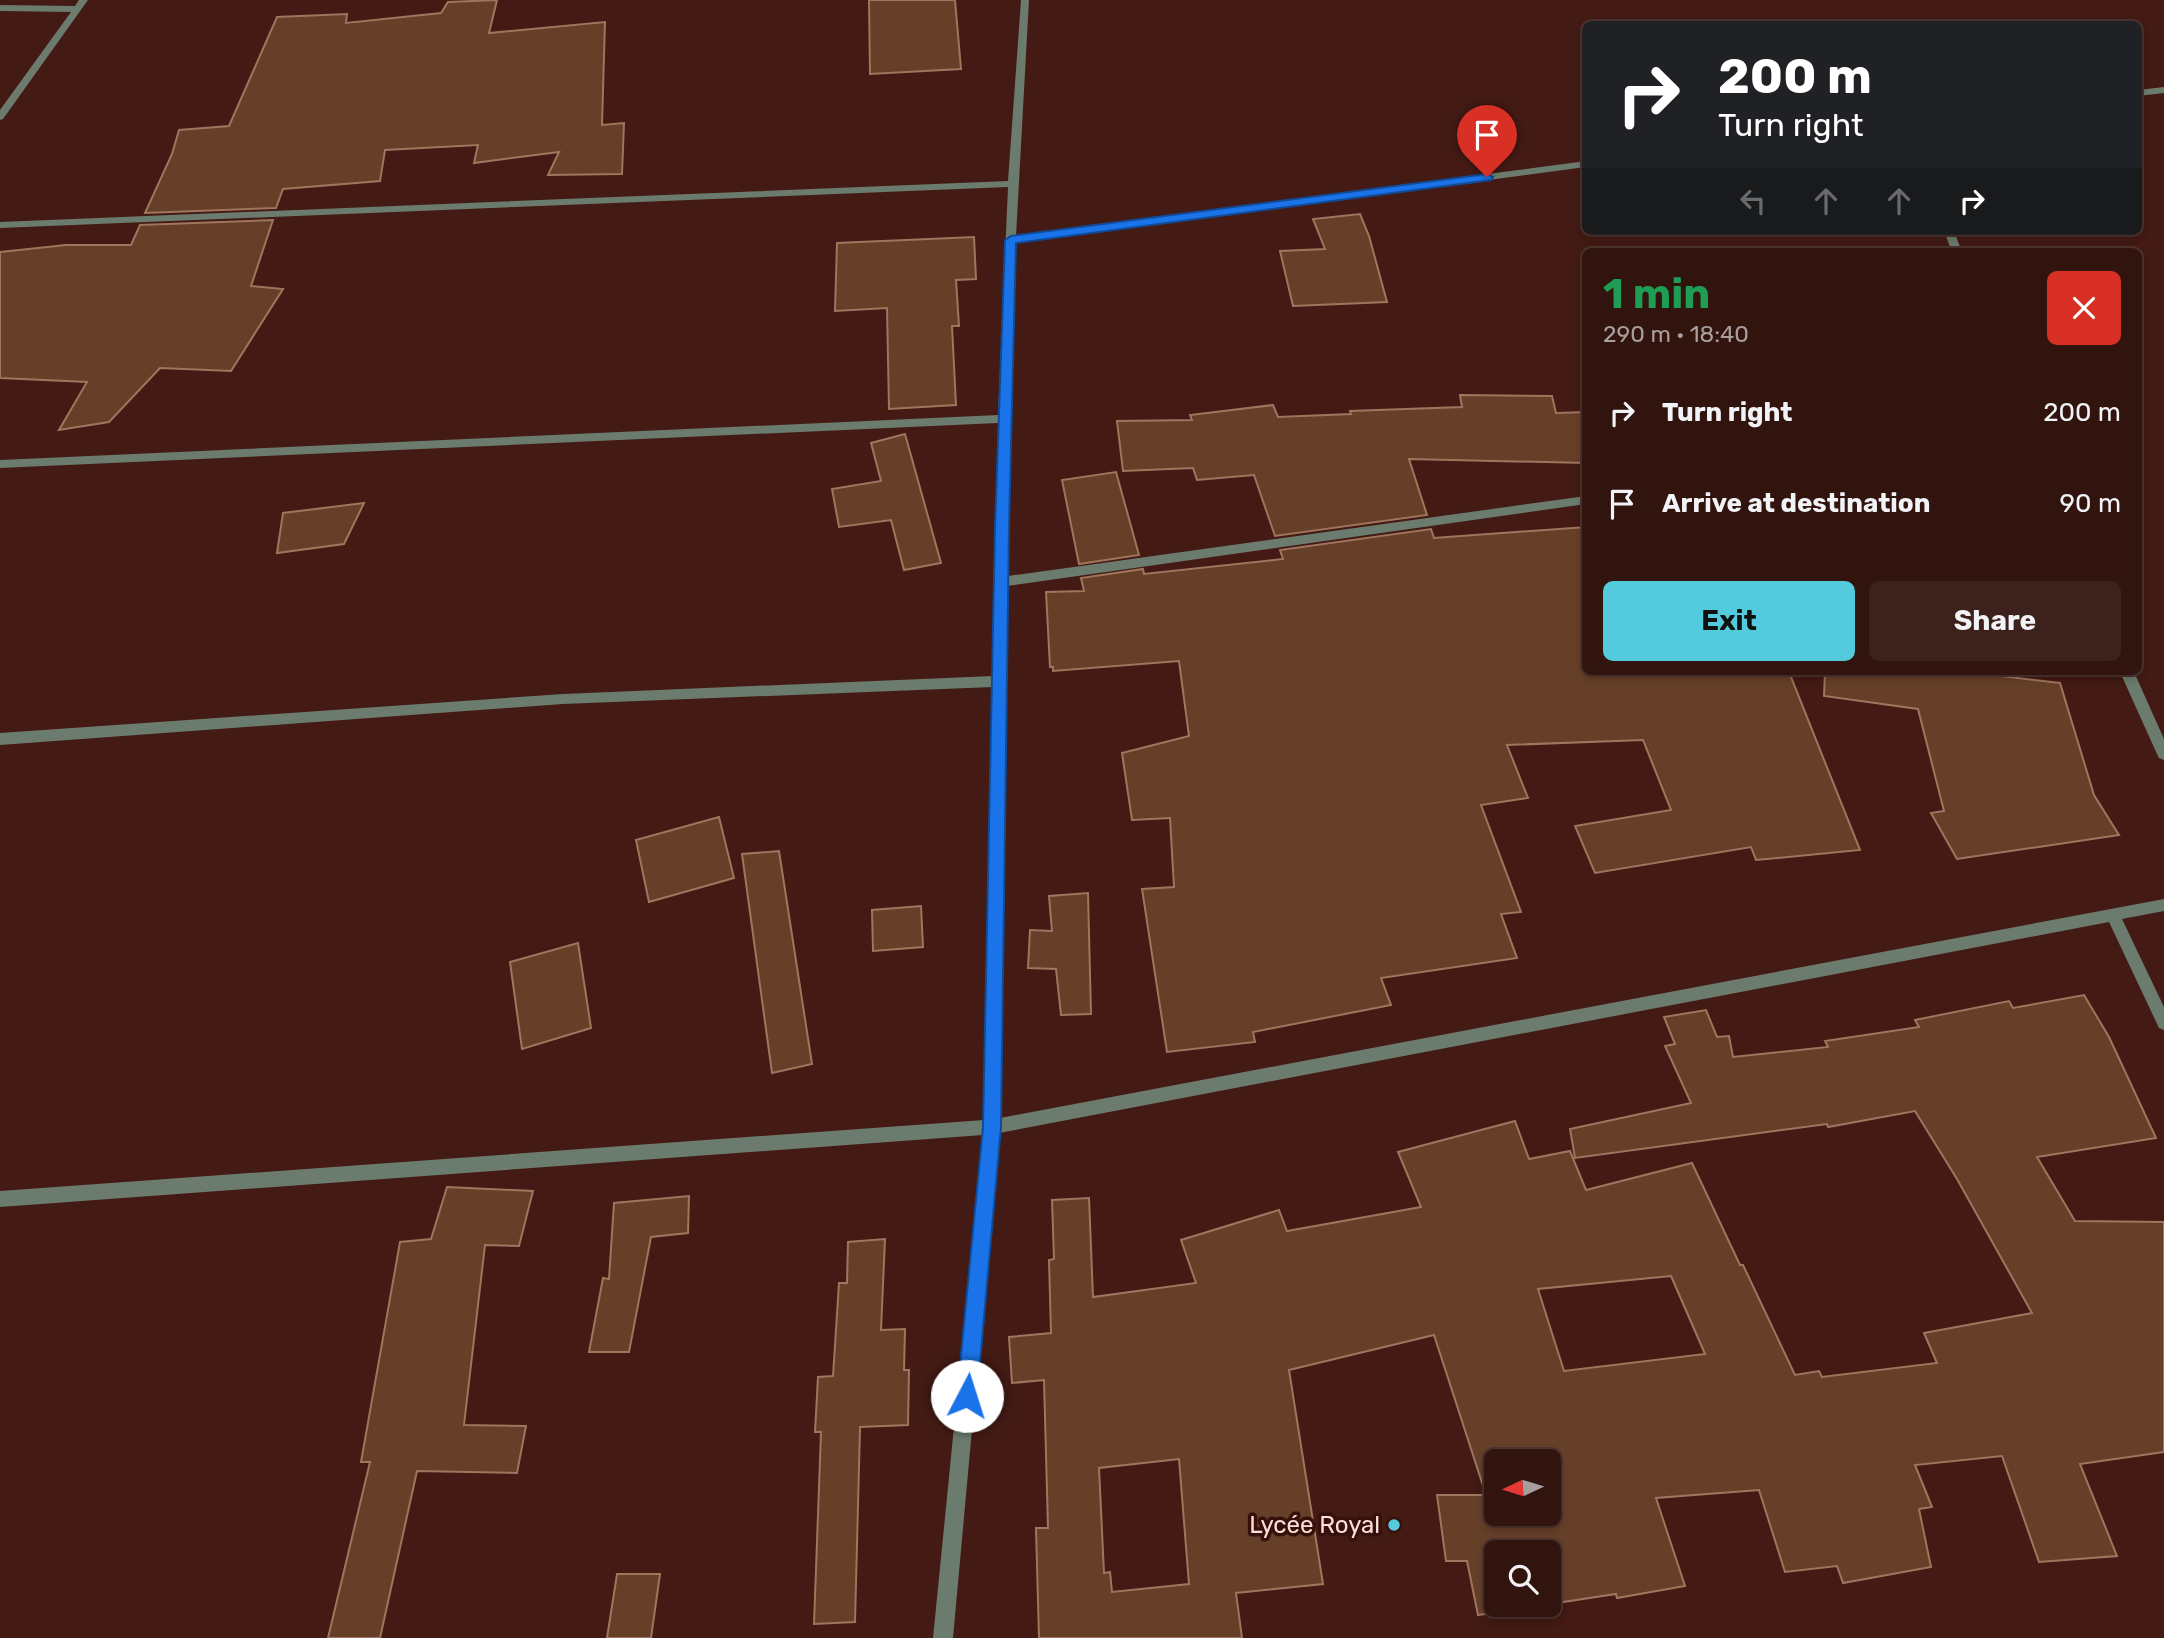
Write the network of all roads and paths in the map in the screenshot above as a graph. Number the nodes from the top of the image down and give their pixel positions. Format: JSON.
{"nodes":[{"id":1,"x":84,"y":0,"type":"edge"},
{"id":2,"x":1025,"y":0,"type":"edge"},
{"id":3,"x":0,"y":8,"type":"edge"},
{"id":4,"x":77,"y":9,"type":"junction"},
{"id":5,"x":2164,"y":90,"type":"edge"},
{"id":6,"x":2142,"y":93,"type":"edge"},
{"id":7,"x":0,"y":117,"type":"edge"},
{"id":8,"x":1582,"y":165,"type":"edge"},
{"id":9,"x":1013,"y":184,"type":"junction"},
{"id":10,"x":0,"y":226,"type":"edge"},
{"id":11,"x":1011,"y":240,"type":"junction"},
{"id":12,"x":1004,"y":419,"type":"junction"},
{"id":13,"x":0,"y":464,"type":"edge"},
{"id":14,"x":1582,"y":501,"type":"edge"},
{"id":15,"x":1001,"y":582,"type":"junction"},
{"id":16,"x":2128,"y":675,"type":"edge"},
{"id":17,"x":1000,"y":681,"type":"junction"},
{"id":18,"x":0,"y":739,"type":"edge"},
{"id":19,"x":2164,"y":754,"type":"edge"},
{"id":20,"x":2164,"y":905,"type":"edge"},
{"id":21,"x":2113,"y":916,"type":"junction"},
{"id":22,"x":2164,"y":1023,"type":"edge"},
{"id":23,"x":992,"y":1127,"type":"junction"},
{"id":24,"x":0,"y":1199,"type":"edge"},
{"id":25,"x":943,"y":1638,"type":"edge"}],
"edges":[{"from":1,"to":4,"type":"street"},
{"from":2,"to":9,"type":"street"},
{"from":3,"to":4,"type":"street"},
{"from":4,"to":7,"type":"street"},
{"from":5,"to":6,"type":"street"},
{"from":8,"to":11,"type":"street"},
{"from":9,"to":10,"type":"street"},
{"from":9,"to":11,"type":"street"},
{"from":11,"to":12,"type":"street"},
{"from":12,"to":13,"type":"street"},
{"from":12,"to":15,"type":"street"},
{"from":14,"to":15,"type":"street"},
{"from":15,"to":17,"type":"street"},
{"from":16,"to":19,"type":"street"},
{"from":17,"to":18,"type":"street"},
{"from":17,"to":23,"type":"street"},
{"from":20,"to":21,"type":"street"},
{"from":21,"to":22,"type":"street"},
{"from":21,"to":23,"type":"street"},
{"from":23,"to":24,"type":"street"},
{"from":23,"to":25,"type":"street"}]}
